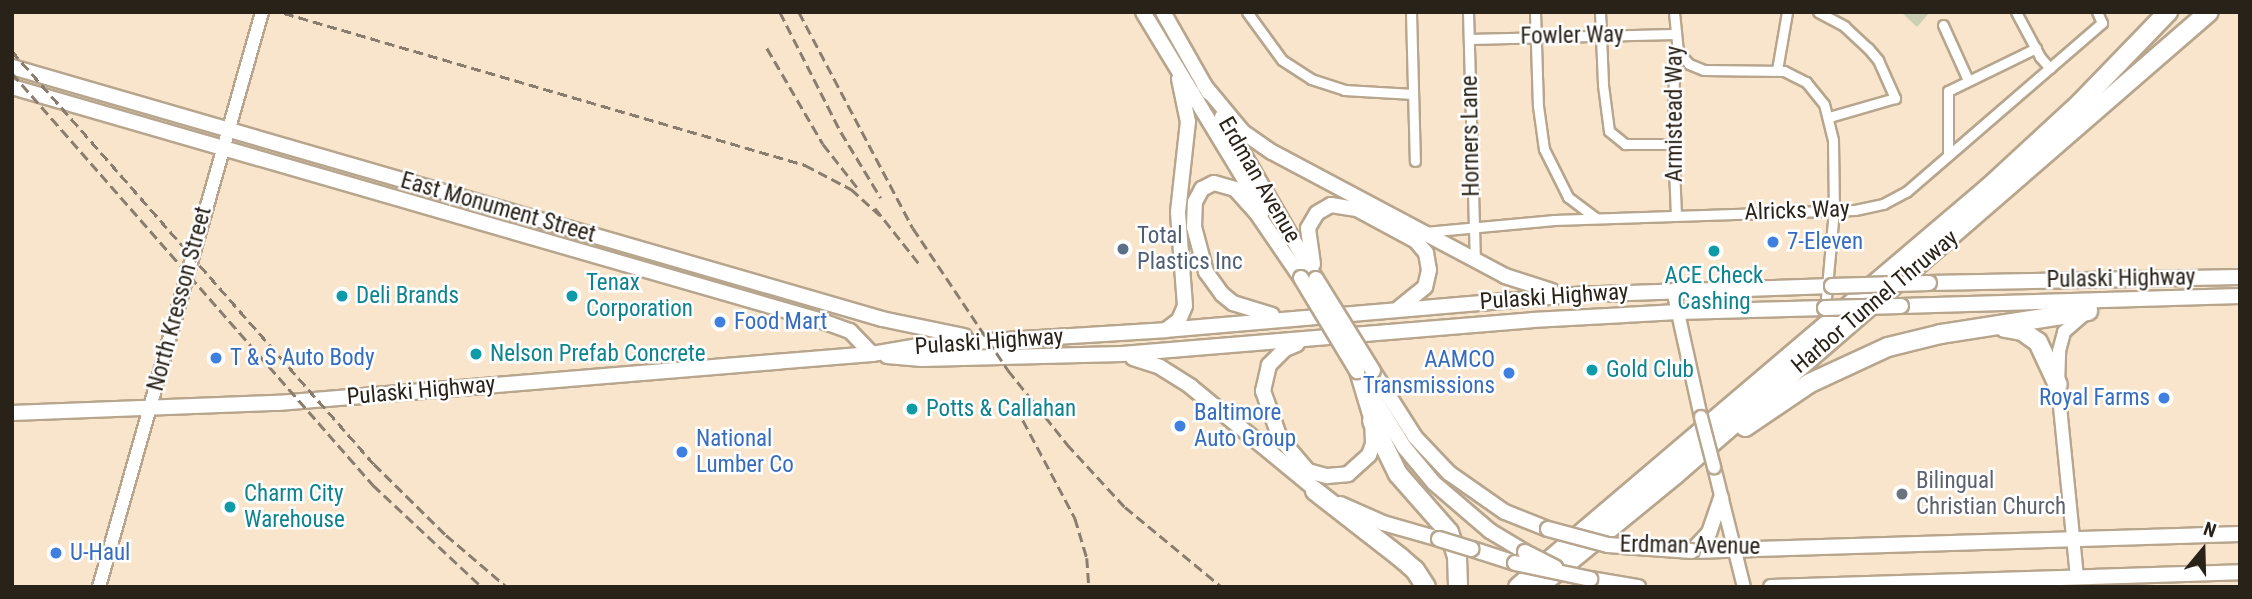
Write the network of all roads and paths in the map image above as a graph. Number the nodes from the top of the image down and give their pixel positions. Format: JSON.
{"nodes":[{"id":1,"x":262,"y":12,"type":"edge"},
{"id":2,"x":1143,"y":12,"type":"edge"},
{"id":3,"x":1163,"y":12,"type":"edge"},
{"id":4,"x":1174,"y":12,"type":"edge"},
{"id":5,"x":1247,"y":12,"type":"edge"},
{"id":6,"x":1411,"y":12,"type":"edge"},
{"id":7,"x":1468,"y":12,"type":"edge"},
{"id":8,"x":1535,"y":12,"type":"edge"},
{"id":9,"x":1600,"y":12,"type":"edge"},
{"id":10,"x":1674,"y":12,"type":"edge"},
{"id":11,"x":1787,"y":12,"type":"edge"},
{"id":12,"x":1818,"y":12,"type":"edge"},
{"id":13,"x":2016,"y":12,"type":"edge"},
{"id":14,"x":2097,"y":12,"type":"edge"},
{"id":15,"x":2168,"y":12,"type":"edge"},
{"id":16,"x":2209,"y":12,"type":"edge"},
{"id":17,"x":1943,"y":25,"type":"dead end"},
{"id":18,"x":1674,"y":34,"type":"junction"},
{"id":19,"x":1602,"y":35,"type":"junction"},
{"id":20,"x":1536,"y":37,"type":"junction"},
{"id":21,"x":1469,"y":39,"type":"junction"},
{"id":22,"x":1181,"y":43,"type":"junction"},
{"id":23,"x":2036,"y":48,"type":"junction"},
{"id":24,"x":1678,"y":52,"type":"junction"},
{"id":25,"x":1174,"y":61,"type":"junction"},
{"id":26,"x":12,"y":67,"type":"edge"},
{"id":27,"x":2050,"y":68,"type":"junction"},
{"id":28,"x":1777,"y":70,"type":"junction"},
{"id":29,"x":1968,"y":80,"type":"junction"},
{"id":30,"x":1204,"y":85,"type":"junction"},
{"id":31,"x":12,"y":87,"type":"edge"},
{"id":32,"x":1413,"y":94,"type":"junction"},
{"id":33,"x":1829,"y":117,"type":"junction"},
{"id":34,"x":228,"y":129,"type":"junction"},
{"id":35,"x":1673,"y":144,"type":"junction"},
{"id":36,"x":223,"y":148,"type":"junction"},
{"id":37,"x":1948,"y":155,"type":"junction"},
{"id":38,"x":1415,"y":161,"type":"dead end"},
{"id":39,"x":1568,"y":197,"type":"junction"},
{"id":40,"x":1834,"y":210,"type":"junction"},
{"id":41,"x":1676,"y":215,"type":"junction"},
{"id":42,"x":1597,"y":218,"type":"junction"},
{"id":43,"x":1569,"y":220,"type":"junction"},
{"id":44,"x":1472,"y":226,"type":"junction"},
{"id":45,"x":1426,"y":232,"type":"junction"},
{"id":46,"x":1475,"y":260,"type":"junction"},
{"id":47,"x":2240,"y":277,"type":"edge"},
{"id":48,"x":1301,"y":278,"type":"junction"},
{"id":49,"x":2156,"y":278,"type":"junction"},
{"id":50,"x":1316,"y":279,"type":"junction"},
{"id":51,"x":1828,"y":288,"type":"junction"},
{"id":52,"x":1673,"y":290,"type":"junction"},
{"id":53,"x":1571,"y":295,"type":"junction"},
{"id":54,"x":2240,"y":296,"type":"edge"},
{"id":55,"x":2151,"y":298,"type":"junction"},
{"id":56,"x":2131,"y":299,"type":"junction"},
{"id":57,"x":1481,"y":302,"type":"junction"},
{"id":58,"x":1397,"y":309,"type":"junction"},
{"id":59,"x":1825,"y":309,"type":"junction"},
{"id":60,"x":2088,"y":311,"type":"junction"},
{"id":61,"x":1678,"y":312,"type":"junction"},
{"id":62,"x":1298,"y":318,"type":"junction"},
{"id":63,"x":1482,"y":324,"type":"junction"},
{"id":64,"x":1166,"y":330,"type":"junction"},
{"id":65,"x":1963,"y":330,"type":"junction"},
{"id":66,"x":1307,"y":339,"type":"junction"},
{"id":67,"x":985,"y":340,"type":"junction"},
{"id":68,"x":872,"y":354,"type":"junction"},
{"id":69,"x":1122,"y":354,"type":"junction"},
{"id":70,"x":1357,"y":371,"type":"junction"},
{"id":71,"x":2058,"y":384,"type":"junction"},
{"id":72,"x":150,"y":410,"type":"junction"},
{"id":73,"x":12,"y":413,"type":"edge"},
{"id":74,"x":1373,"y":421,"type":"junction"},
{"id":75,"x":1676,"y":474,"type":"junction"},
{"id":76,"x":1315,"y":491,"type":"junction"},
{"id":77,"x":1721,"y":498,"type":"junction"},
{"id":78,"x":2240,"y":534,"type":"edge"},
{"id":79,"x":2073,"y":539,"type":"junction"},
{"id":80,"x":1735,"y":549,"type":"junction"},
{"id":81,"x":1692,"y":551,"type":"junction"},
{"id":82,"x":1520,"y":558,"type":"junction"},
{"id":83,"x":2240,"y":572,"type":"edge"},
{"id":84,"x":2077,"y":577,"type":"junction"},
{"id":85,"x":99,"y":587,"type":"edge"},
{"id":86,"x":1426,"y":587,"type":"edge"},
{"id":87,"x":1458,"y":587,"type":"edge"},
{"id":88,"x":1517,"y":587,"type":"edge"},
{"id":89,"x":1538,"y":587,"type":"edge"},
{"id":90,"x":1638,"y":587,"type":"edge"},
{"id":91,"x":1744,"y":587,"type":"edge"},
{"id":92,"x":1771,"y":587,"type":"edge"}],
"edges":[{"from":1,"to":34,"type":"street","name":"North Kresson Street"},
{"from":2,"to":25,"type":"main road","name":"Erdman Avenue"},
{"from":3,"to":22,"type":"main road","name":"Erdman Avenue"},
{"from":4,"to":22,"type":"main road"},
{"from":5,"to":32,"type":"street"},
{"from":6,"to":32,"type":"street"},
{"from":7,"to":21,"type":"street","name":"Horners Lane"},
{"from":8,"to":20,"type":"street"},
{"from":9,"to":19,"type":"street"},
{"from":10,"to":18,"type":"street","name":"Armistead Way"},
{"from":11,"to":28,"type":"street"},
{"from":12,"to":33,"type":"street"},
{"from":13,"to":23,"type":"street"},
{"from":14,"to":27,"type":"street","name":"Alricks Way"},
{"from":15,"to":88,"type":"highway","name":"Harbor Tunnel Thruway"},
{"from":16,"to":75,"type":"highway","name":"Harbor Tunnel Thruway"},
{"from":17,"to":29,"type":"street"},
{"from":18,"to":19,"type":"street","name":"Fowler Way"},
{"from":18,"to":24,"type":"street","name":"Armistead Way"},
{"from":19,"to":20,"type":"street","name":"Fowler Way"},
{"from":19,"to":35,"type":"street"},
{"from":20,"to":21,"type":"street","name":"Fowler Way"},
{"from":20,"to":39,"type":"street"},
{"from":21,"to":44,"type":"street","name":"Horners Lane"},
{"from":22,"to":30,"type":"main road","name":"Erdman Avenue"},
{"from":23,"to":27,"type":"street"},
{"from":23,"to":29,"type":"street"},
{"from":24,"to":28,"type":"street"},
{"from":24,"to":35,"type":"street","name":"Armistead Way"},
{"from":25,"to":48,"type":"main road","name":"Erdman Avenue"},
{"from":25,"to":64,"type":"main road"},
{"from":26,"to":34,"type":"main road","name":"East Monument Street"},
{"from":27,"to":37,"type":"street","name":"Alricks Way"},
{"from":28,"to":33,"type":"street"},
{"from":29,"to":37,"type":"street"},
{"from":30,"to":45,"type":"main road"},
{"from":30,"to":50,"type":"main road","name":"Erdman Avenue"},
{"from":31,"to":36,"type":"main road","name":"East Monument Street"},
{"from":32,"to":38,"type":"street"},
{"from":33,"to":40,"type":"street"},
{"from":34,"to":36,"type":"street","name":"North Kresson Street"},
{"from":34,"to":67,"type":"main road","name":"East Monument Street"},
{"from":35,"to":41,"type":"street","name":"Armistead Way"},
{"from":36,"to":68,"type":"main road","name":"East Monument Street"},
{"from":36,"to":72,"type":"street","name":"North Kresson Street"},
{"from":37,"to":40,"type":"street","name":"Alricks Way"},
{"from":39,"to":42,"type":"street"},
{"from":39,"to":43,"type":"street"},
{"from":40,"to":41,"type":"street","name":"Alricks Way"},
{"from":40,"to":51,"type":"street"},
{"from":41,"to":42,"type":"street","name":"Alricks Way"},
{"from":42,"to":43,"type":"street","name":"Alricks Way"},
{"from":43,"to":44,"type":"street","name":"Alricks Way"},
{"from":44,"to":45,"type":"street","name":"Alricks Way"},
{"from":44,"to":46,"type":"street","name":"Horners Lane"},
{"from":45,"to":46,"type":"main road"},
{"from":46,"to":53,"type":"main road"},
{"from":47,"to":49,"type":"main road","name":"Pulaski Highway"},
{"from":48,"to":62,"type":"main road"},
{"from":48,"to":70,"type":"main road","name":"Erdman Avenue","bridge":true},
{"from":49,"to":51,"type":"main road","name":"Pulaski Highway","bridge":true},
{"from":49,"to":55,"type":"main road"},
{"from":50,"to":58,"type":"main road"},
{"from":50,"to":81,"type":"main road","name":"Erdman Avenue","bridge":true},
{"from":51,"to":52,"type":"main road","name":"Pulaski Highway"},
{"from":51,"to":59,"type":"street"},
{"from":52,"to":53,"type":"main road","name":"Pulaski Highway"},
{"from":52,"to":61,"type":"street"},
{"from":53,"to":57,"type":"main road","name":"Pulaski Highway"},
{"from":54,"to":55,"type":"main road","name":"Pulaski Highway"},
{"from":55,"to":56,"type":"main road","name":"Pulaski Highway"},
{"from":56,"to":59,"type":"main road","name":"Pulaski Highway","bridge":true},
{"from":56,"to":60,"type":"main road"},
{"from":57,"to":58,"type":"main road","name":"Pulaski Highway"},
{"from":57,"to":63,"type":"main road"},
{"from":58,"to":62,"type":"main road","name":"Pulaski Highway"},
{"from":59,"to":61,"type":"main road","name":"Pulaski Highway"},
{"from":60,"to":65,"type":"highway"},
{"from":60,"to":71,"type":"street"},
{"from":61,"to":63,"type":"main road","name":"Pulaski Highway"},
{"from":61,"to":77,"type":"street","bridge":true},
{"from":62,"to":64,"type":"main road","name":"Pulaski Highway"},
{"from":63,"to":66,"type":"main road","name":"Pulaski Highway"},
{"from":64,"to":67,"type":"main road","name":"Pulaski Highway"},
{"from":65,"to":71,"type":"highway"},
{"from":65,"to":75,"type":"highway"},
{"from":66,"to":69,"type":"main road","name":"Pulaski Highway"},
{"from":66,"to":74,"type":"main road"},
{"from":67,"to":68,"type":"main road","name":"Pulaski Highway"},
{"from":68,"to":69,"type":"main road","name":"Pulaski Highway"},
{"from":68,"to":72,"type":"main road","name":"Pulaski Highway"},
{"from":69,"to":76,"type":"main road"},
{"from":70,"to":74,"type":"main road"},
{"from":70,"to":82,"type":"main road","name":"Erdman Avenue"},
{"from":71,"to":79,"type":"street"},
{"from":72,"to":73,"type":"main road","name":"Pulaski Highway"},
{"from":72,"to":85,"type":"street","name":"North Kresson Street"},
{"from":74,"to":87,"type":"highway"},
{"from":75,"to":89,"type":"highway","name":"Harbor Tunnel Thruway"},
{"from":76,"to":82,"type":"main road","bridge":true},
{"from":76,"to":86,"type":"highway"},
{"from":77,"to":80,"type":"street"},
{"from":77,"to":81,"type":"main road"},
{"from":78,"to":79,"type":"main road","name":"Erdman Avenue"},
{"from":79,"to":80,"type":"main road","name":"Erdman Avenue"},
{"from":79,"to":84,"type":"street"},
{"from":80,"to":81,"type":"main road","name":"Erdman Avenue"},
{"from":80,"to":91,"type":"street"},
{"from":82,"to":90,"type":"main road","name":"Erdman Avenue","bridge":true},
{"from":83,"to":84,"type":"main road","name":"Erdman Avenue"},
{"from":84,"to":92,"type":"main road","name":"Erdman Avenue"}]}
